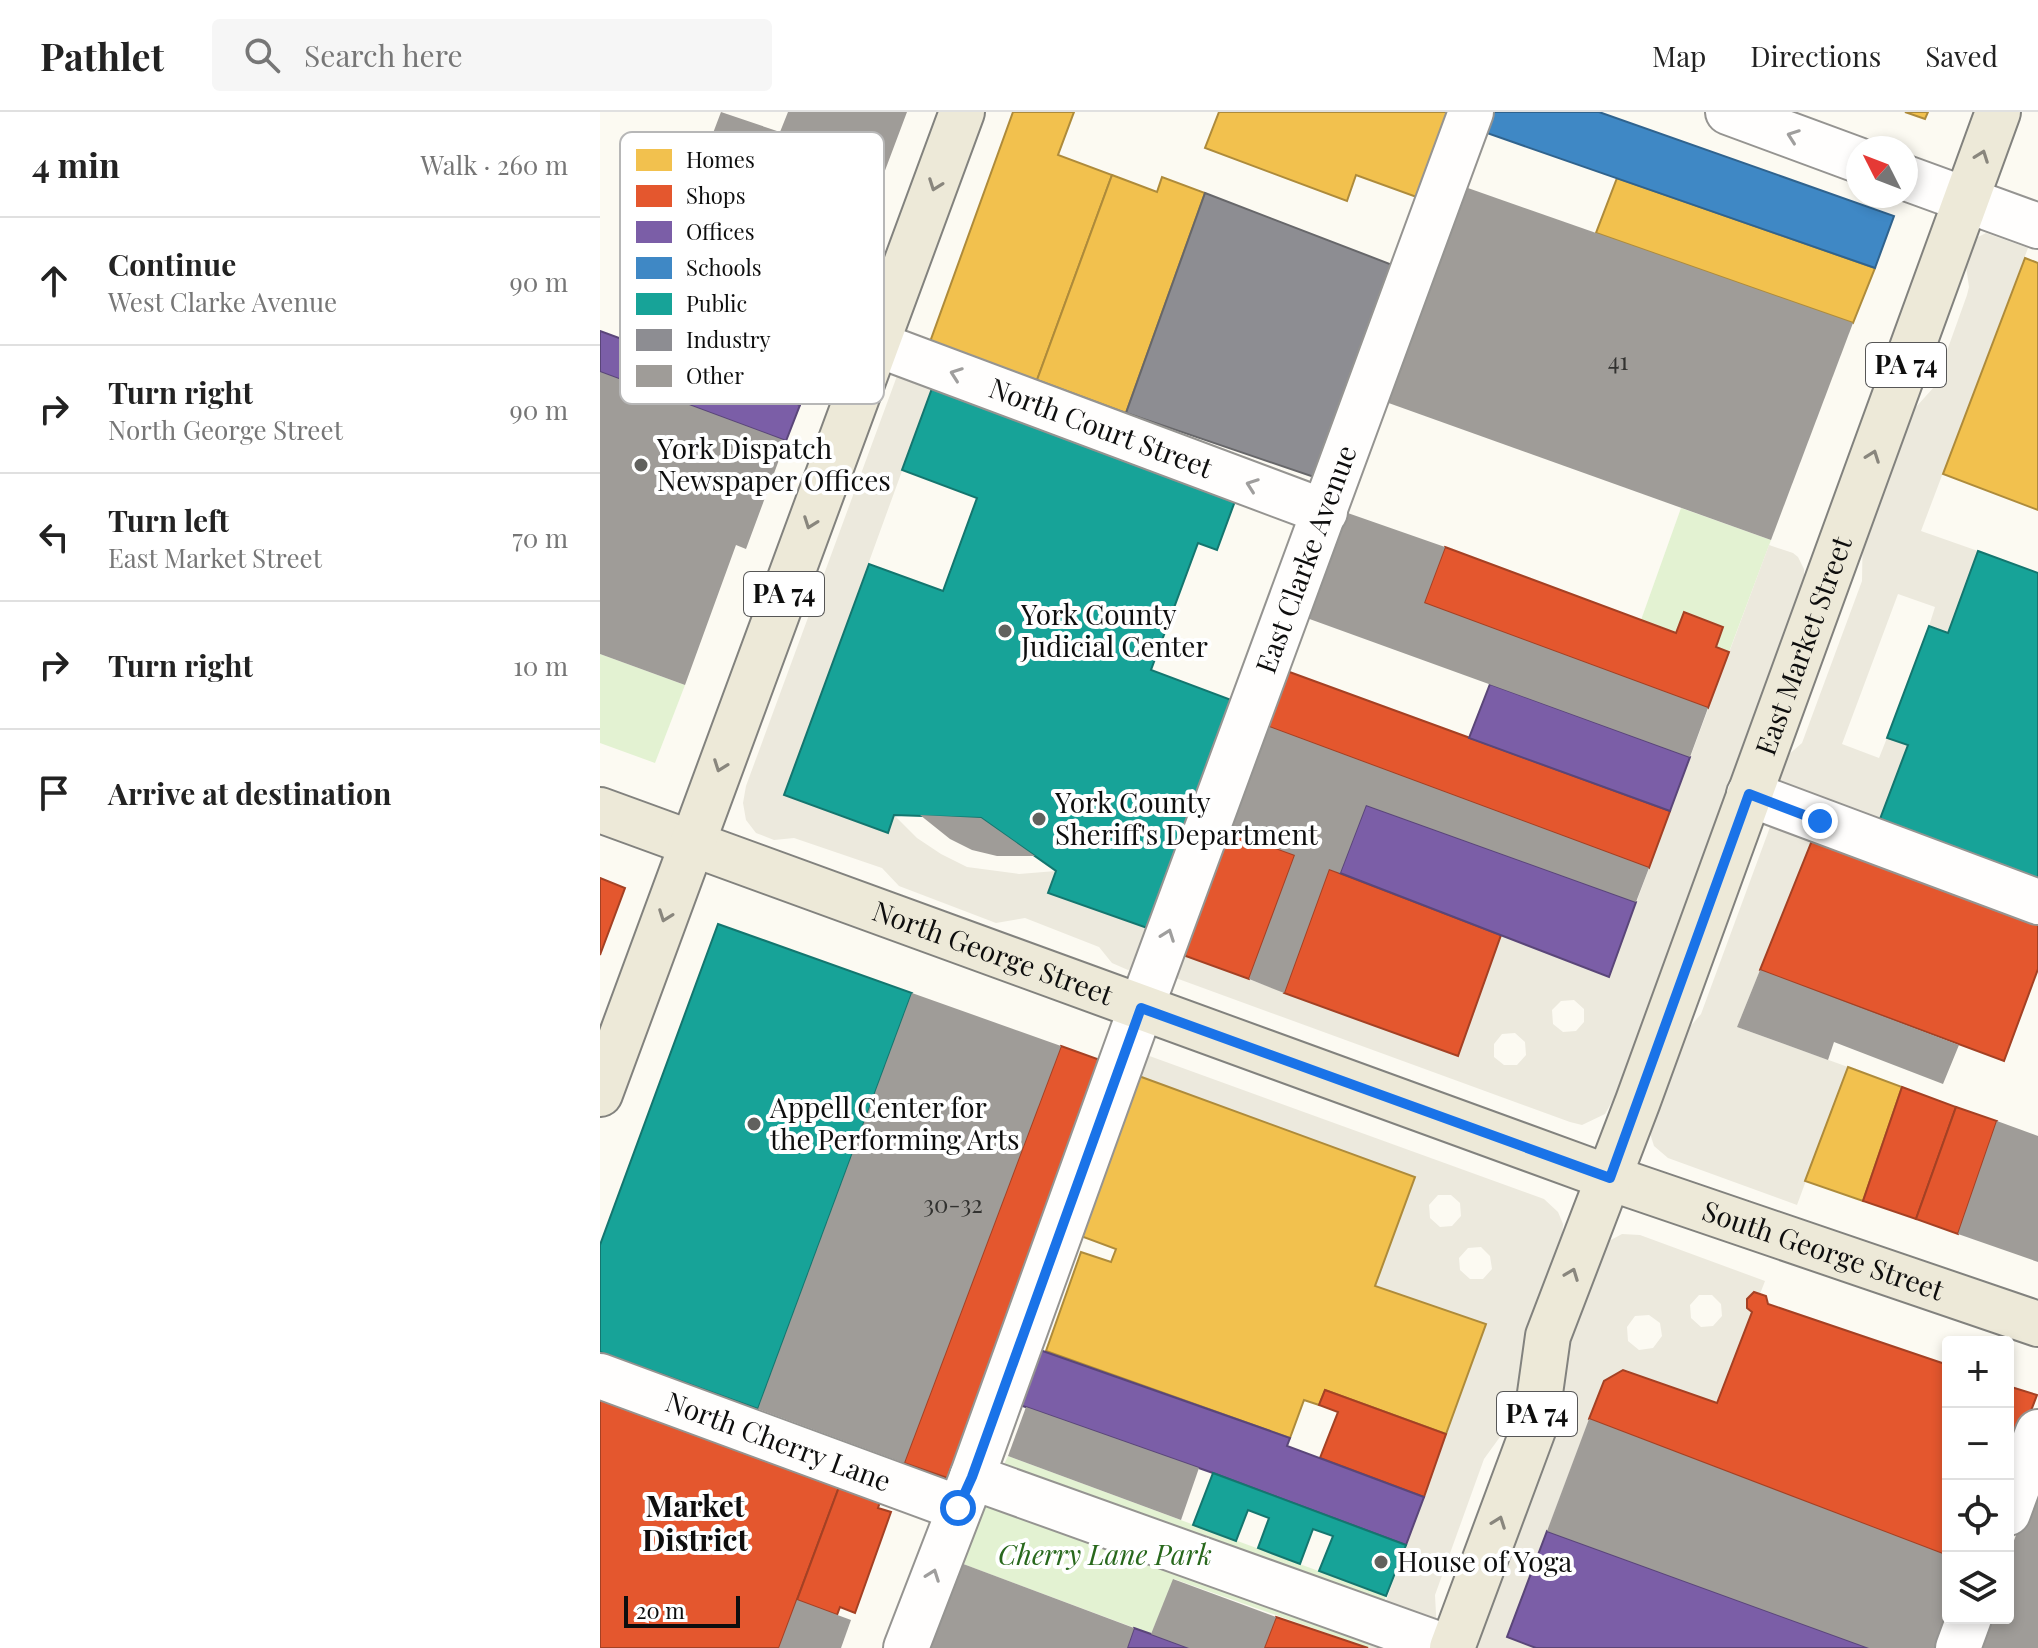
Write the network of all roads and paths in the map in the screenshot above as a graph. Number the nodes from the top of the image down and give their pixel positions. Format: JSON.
{"nodes":[{"id":1,"x":962,"y":112,"type":"edge"},
{"id":2,"x":1471,"y":112,"type":"edge"},
{"id":3,"x":1728,"y":112,"type":"edge"},
{"id":4,"x":1998,"y":112,"type":"edge"},
{"id":5,"x":1846,"y":156,"type":"edge"},
{"id":6,"x":1918,"y":183,"type":"edge"},
{"id":7,"x":1966,"y":201,"type":"junction"},
{"id":8,"x":2038,"y":226,"type":"edge"},
{"id":9,"x":884,"y":322,"type":"edge"},
{"id":10,"x":884,"y":347,"type":"edge"},
{"id":11,"x":854,"y":404,"type":"edge"},
{"id":12,"x":1325,"y":512,"type":"junction"},
{"id":13,"x":1749,"y":794,"type":"junction"},
{"id":14,"x":600,"y":810,"type":"edge"},
{"id":15,"x":691,"y":843,"type":"junction"},
{"id":16,"x":2038,"y":902,"type":"edge"},
{"id":17,"x":1141,"y":1008,"type":"junction"},
{"id":18,"x":600,"y":1094,"type":"edge"},
{"id":19,"x":1610,"y":1178,"type":"junction"},
{"id":20,"x":2038,"y":1324,"type":"edge"},
{"id":21,"x":600,"y":1376,"type":"edge"},
{"id":22,"x":2038,"y":1432,"type":"edge"},
{"id":23,"x":965,"y":1492,"type":"junction"},
{"id":24,"x":2014,"y":1497,"type":"edge"},
{"id":25,"x":1967,"y":1624,"type":"edge"},
{"id":26,"x":906,"y":1648,"type":"edge"},
{"id":27,"x":1451,"y":1648,"type":"edge"},
{"id":28,"x":1958,"y":1648,"type":"edge"}],
"edges":[{"from":1,"to":9,"type":"main road","number":"PA 74","one_way":true},
{"from":2,"to":12,"type":"street","name":"East Clarke Avenue"},
{"from":5,"to":3,"type":"street","one_way":true},
{"from":7,"to":4,"type":"main road","name":"East Market Street","number":"PA 74","one_way":true},
{"from":6,"to":7,"type":"street"},
{"from":7,"to":8,"type":"street"},
{"from":13,"to":7,"type":"main road","name":"East Market Street","number":"PA 74","one_way":true},
{"from":12,"to":10,"type":"street","name":"North Court Street","one_way":true},
{"from":11,"to":15,"type":"main road","number":"PA 74","one_way":true},
{"from":17,"to":12,"type":"street","name":"East Clarke Avenue","one_way":true},
{"from":13,"to":16,"type":"street"},
{"from":13,"to":19,"type":"main road","name":"East Market Street","number":"PA 74"},
{"from":14,"to":15,"type":"main road","name":"North George Street"},
{"from":15,"to":17,"type":"main road","name":"North George Street"},
{"from":15,"to":18,"type":"main road","number":"PA 74","one_way":true},
{"from":17,"to":19,"type":"main road","name":"North George Street"},
{"from":17,"to":23,"type":"street","name":"East Clarke Avenue"},
{"from":19,"to":20,"type":"main road","name":"South George Street"},
{"from":27,"to":19,"type":"main road","number":"PA 74","one_way":true},
{"from":21,"to":23,"type":"street","name":"North Cherry Lane"},
{"from":22,"to":24,"type":"street"},
{"from":26,"to":23,"type":"street","name":"East Clarke Avenue","one_way":true},
{"from":23,"to":27,"type":"street","name":"North Cherry Lane"},
{"from":25,"to":28,"type":"street"}]}
